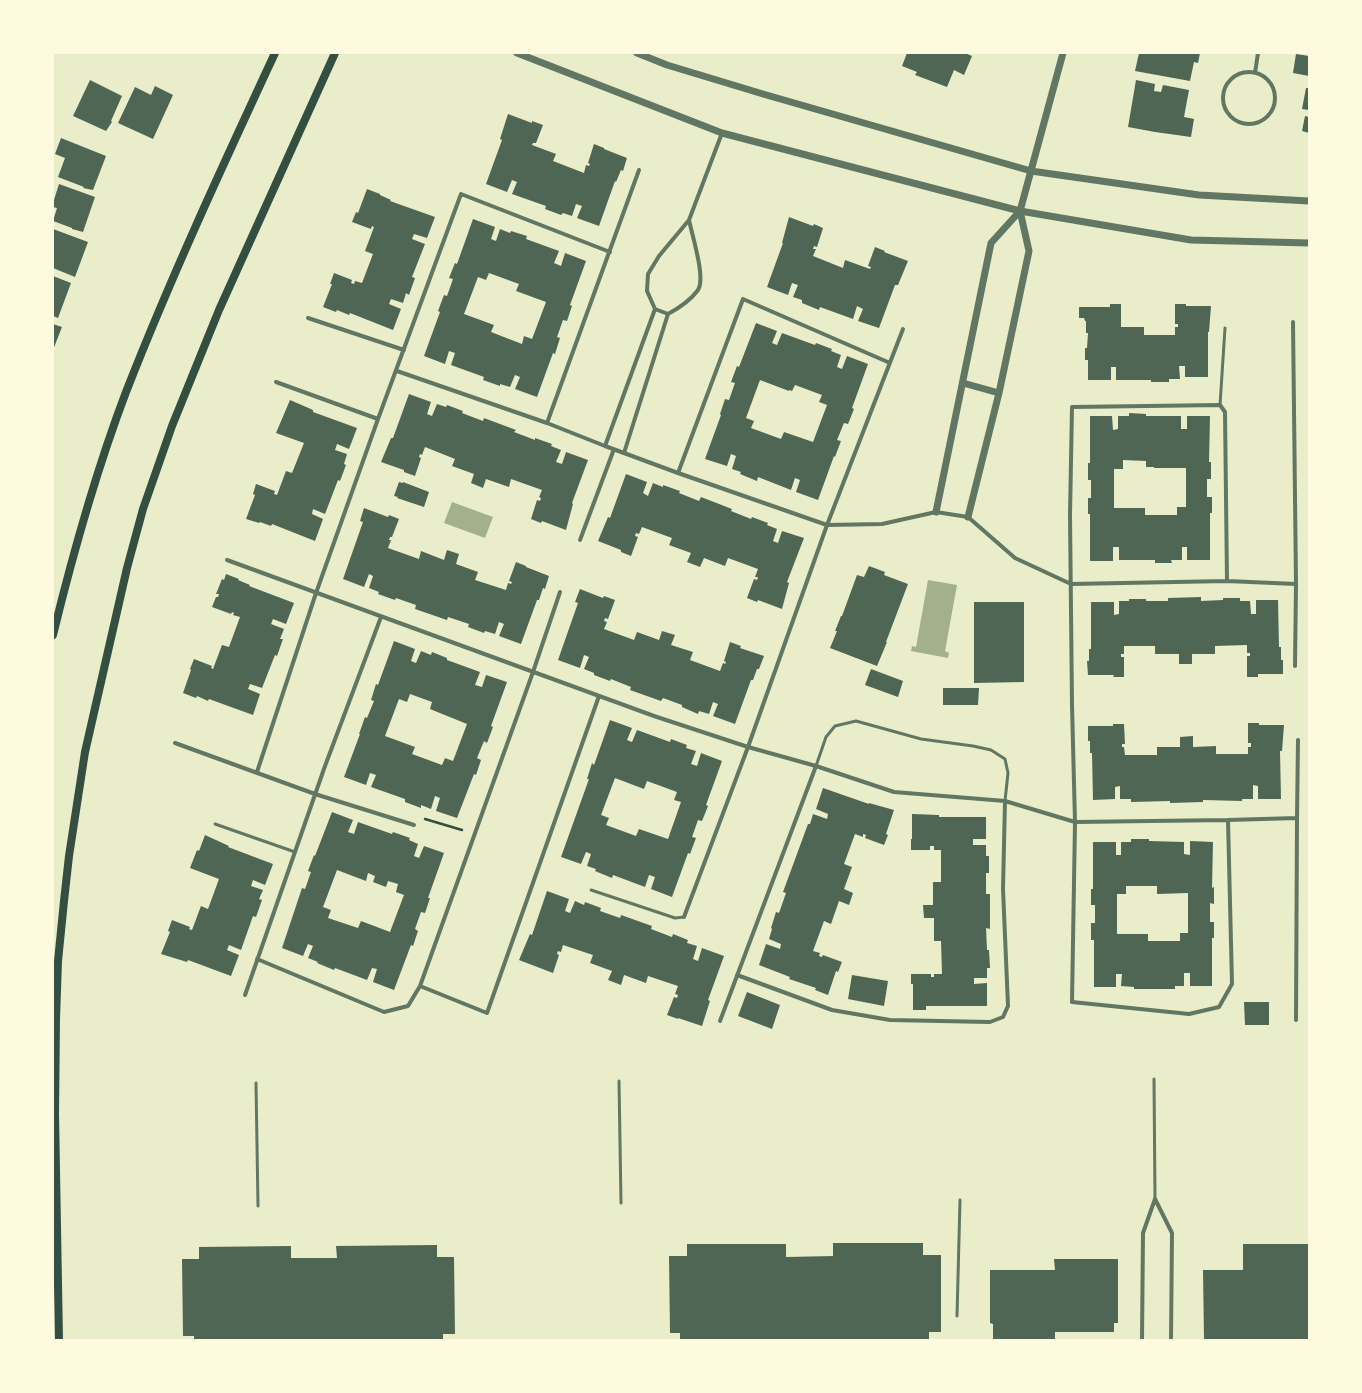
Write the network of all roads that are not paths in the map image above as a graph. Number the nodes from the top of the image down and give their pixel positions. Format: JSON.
{"nodes":[{"id":1,"x":275,"y":53,"type":"edge"},
{"id":2,"x":335,"y":53,"type":"edge"},
{"id":3,"x":518,"y":53,"type":"edge"},
{"id":4,"x":637,"y":53,"type":"edge"},
{"id":5,"x":1063,"y":53,"type":"edge"},
{"id":6,"x":1258,"y":53,"type":"edge"},
{"id":7,"x":1255,"y":73,"type":"junction"},
{"id":8,"x":722,"y":133,"type":"junction"},
{"id":9,"x":639,"y":170,"type":"dead end"},
{"id":10,"x":1031,"y":171,"type":"junction"},
{"id":11,"x":1309,"y":201,"type":"edge"},
{"id":12,"x":1020,"y":211,"type":"junction"},
{"id":13,"x":689,"y":220,"type":"junction"},
{"id":14,"x":1309,"y":243,"type":"edge"},
{"id":15,"x":610,"y":252,"type":"junction"},
{"id":16,"x":655,"y":309,"type":"junction"},
{"id":17,"x":668,"y":314,"type":"junction"},
{"id":18,"x":308,"y":318,"type":"dead end"},
{"id":19,"x":1293,"y":322,"type":"dead end"},
{"id":20,"x":1225,"y":328,"type":"dead end"},
{"id":21,"x":903,"y":329,"type":"dead end"},
{"id":22,"x":404,"y":350,"type":"junction"},
{"id":23,"x":890,"y":363,"type":"junction"},
{"id":24,"x":397,"y":371,"type":"junction"},
{"id":25,"x":276,"y":382,"type":"dead end"},
{"id":26,"x":963,"y":383,"type":"junction"},
{"id":27,"x":999,"y":393,"type":"junction"},
{"id":28,"x":1220,"y":405,"type":"junction"},
{"id":29,"x":378,"y":419,"type":"junction"},
{"id":30,"x":547,"y":423,"type":"junction"},
{"id":31,"x":605,"y":446,"type":"junction"},
{"id":32,"x":614,"y":449,"type":"junction"},
{"id":33,"x":624,"y":453,"type":"junction"},
{"id":34,"x":678,"y":473,"type":"junction"},
{"id":35,"x":936,"y":512,"type":"junction"},
{"id":36,"x":968,"y":517,"type":"junction"},
{"id":37,"x":827,"y":525,"type":"junction"},
{"id":38,"x":580,"y":540,"type":"dead end"},
{"id":39,"x":227,"y":560,"type":"dead end"},
{"id":40,"x":1227,"y":581,"type":"junction"},
{"id":41,"x":1071,"y":584,"type":"junction"},
{"id":42,"x":1296,"y":584,"type":"junction"},
{"id":43,"x":560,"y":592,"type":"dead end"},
{"id":44,"x":316,"y":593,"type":"junction"},
{"id":45,"x":381,"y":617,"type":"junction"},
{"id":46,"x":53,"y":635,"type":"edge"},
{"id":47,"x":1295,"y":666,"type":"dead end"},
{"id":48,"x":533,"y":672,"type":"junction"},
{"id":49,"x":599,"y":696,"type":"junction"},
{"id":50,"x":1298,"y":740,"type":"dead end"},
{"id":51,"x":175,"y":743,"type":"dead end"},
{"id":52,"x":748,"y":747,"type":"junction"},
{"id":53,"x":816,"y":766,"type":"junction"},
{"id":54,"x":257,"y":772,"type":"junction"},
{"id":55,"x":315,"y":794,"type":"junction"},
{"id":56,"x":1005,"y":801,"type":"junction"},
{"id":57,"x":1297,"y":818,"type":"junction"},
{"id":58,"x":1228,"y":820,"type":"junction"},
{"id":59,"x":1075,"y":822,"type":"junction"},
{"id":60,"x":215,"y":824,"type":"dead end"},
{"id":61,"x":414,"y":825,"type":"road end"},
{"id":62,"x":295,"y":852,"type":"junction"},
{"id":63,"x":591,"y":890,"type":"dead end"},
{"id":64,"x":684,"y":917,"type":"joint"},
{"id":65,"x":257,"y":959,"type":"junction"},
{"id":66,"x":737,"y":975,"type":"junction"},
{"id":67,"x":420,"y":986,"type":"junction"},
{"id":68,"x":245,"y":995,"type":"dead end"},
{"id":69,"x":1296,"y":1020,"type":"dead end"},
{"id":70,"x":720,"y":1021,"type":"dead end"},
{"id":71,"x":1154,"y":1079,"type":"dead end"},
{"id":72,"x":619,"y":1081,"type":"dead end"},
{"id":73,"x":256,"y":1083,"type":"dead end"},
{"id":74,"x":1155,"y":1199,"type":"junction"},
{"id":75,"x":960,"y":1200,"type":"dead end"},
{"id":76,"x":620,"y":1203,"type":"dead end"},
{"id":77,"x":258,"y":1206,"type":"dead end"},
{"id":78,"x":956,"y":1316,"type":"dead end"},
{"id":79,"x":59,"y":1340,"type":"edge"},
{"id":80,"x":1142,"y":1340,"type":"edge"},
{"id":81,"x":1172,"y":1340,"type":"edge"}],
"edges":[{"from":1,"to":46,"type":"main road"},
{"from":2,"to":79,"type":"main road"},
{"from":3,"to":8,"type":"street"},
{"from":4,"to":10,"type":"street"},
{"from":5,"to":10,"type":"street"},
{"from":6,"to":7,"type":"street"},
{"from":7,"to":7,"type":"street"},
{"from":8,"to":12,"type":"street"},
{"from":8,"to":13,"type":"street"},
{"from":9,"to":15,"type":"street"},
{"from":10,"to":11,"type":"street"},
{"from":10,"to":12,"type":"street"},
{"from":12,"to":14,"type":"street"},
{"from":12,"to":26,"type":"street"},
{"from":12,"to":27,"type":"street"},
{"from":13,"to":16,"type":"street"},
{"from":13,"to":17,"type":"street"},
{"from":15,"to":22,"type":"street"},
{"from":15,"to":30,"type":"street"},
{"from":16,"to":17,"type":"street"},
{"from":16,"to":31,"type":"street"},
{"from":17,"to":33,"type":"street"},
{"from":18,"to":22,"type":"street"},
{"from":19,"to":42,"type":"street"},
{"from":20,"to":28,"type":"lane"},
{"from":21,"to":23,"type":"street"},
{"from":22,"to":24,"type":"street"},
{"from":23,"to":34,"type":"street"},
{"from":23,"to":37,"type":"street"},
{"from":24,"to":29,"type":"street"},
{"from":24,"to":30,"type":"street"},
{"from":25,"to":29,"type":"street"},
{"from":26,"to":27,"type":"street"},
{"from":26,"to":35,"type":"street"},
{"from":27,"to":36,"type":"street"},
{"from":28,"to":40,"type":"street"},
{"from":28,"to":41,"type":"street"},
{"from":29,"to":44,"type":"street"},
{"from":30,"to":31,"type":"street"},
{"from":31,"to":32,"type":"street"},
{"from":32,"to":33,"type":"street"},
{"from":32,"to":38,"type":"street"},
{"from":33,"to":34,"type":"street"},
{"from":34,"to":37,"type":"street"},
{"from":35,"to":36,"type":"street"},
{"from":35,"to":37,"type":"street"},
{"from":36,"to":41,"type":"street"},
{"from":37,"to":52,"type":"street"},
{"from":39,"to":44,"type":"street"},
{"from":40,"to":41,"type":"street"},
{"from":40,"to":42,"type":"street"},
{"from":41,"to":59,"type":"street"},
{"from":42,"to":47,"type":"street"},
{"from":43,"to":48,"type":"street"},
{"from":44,"to":45,"type":"street"},
{"from":44,"to":54,"type":"street"},
{"from":45,"to":48,"type":"street"},
{"from":45,"to":55,"type":"street"},
{"from":48,"to":49,"type":"street"},
{"from":48,"to":67,"type":"street"},
{"from":49,"to":52,"type":"street"},
{"from":49,"to":67,"type":"street"},
{"from":50,"to":57,"type":"street"},
{"from":51,"to":54,"type":"street"},
{"from":52,"to":53,"type":"street"},
{"from":52,"to":64,"type":"street"},
{"from":53,"to":56,"type":"street"},
{"from":53,"to":56,"type":"lane"},
{"from":53,"to":66,"type":"street"},
{"from":54,"to":55,"type":"street"},
{"from":55,"to":61,"type":"street"},
{"from":55,"to":62,"type":"street"},
{"from":56,"to":59,"type":"street"},
{"from":56,"to":66,"type":"street"},
{"from":57,"to":58,"type":"street"},
{"from":57,"to":69,"type":"street"},
{"from":58,"to":59,"type":"street"},
{"from":58,"to":59,"type":"street"},
{"from":60,"to":62,"type":"lane"},
{"from":62,"to":65,"type":"street"},
{"from":63,"to":64,"type":"lane"},
{"from":65,"to":67,"type":"street"},
{"from":65,"to":68,"type":"street"},
{"from":66,"to":70,"type":"street"},
{"from":71,"to":74,"type":"lane"},
{"from":72,"to":76,"type":"lane"},
{"from":73,"to":77,"type":"lane"},
{"from":74,"to":80,"type":"street"},
{"from":74,"to":81,"type":"street"},
{"from":75,"to":78,"type":"lane"}]}
